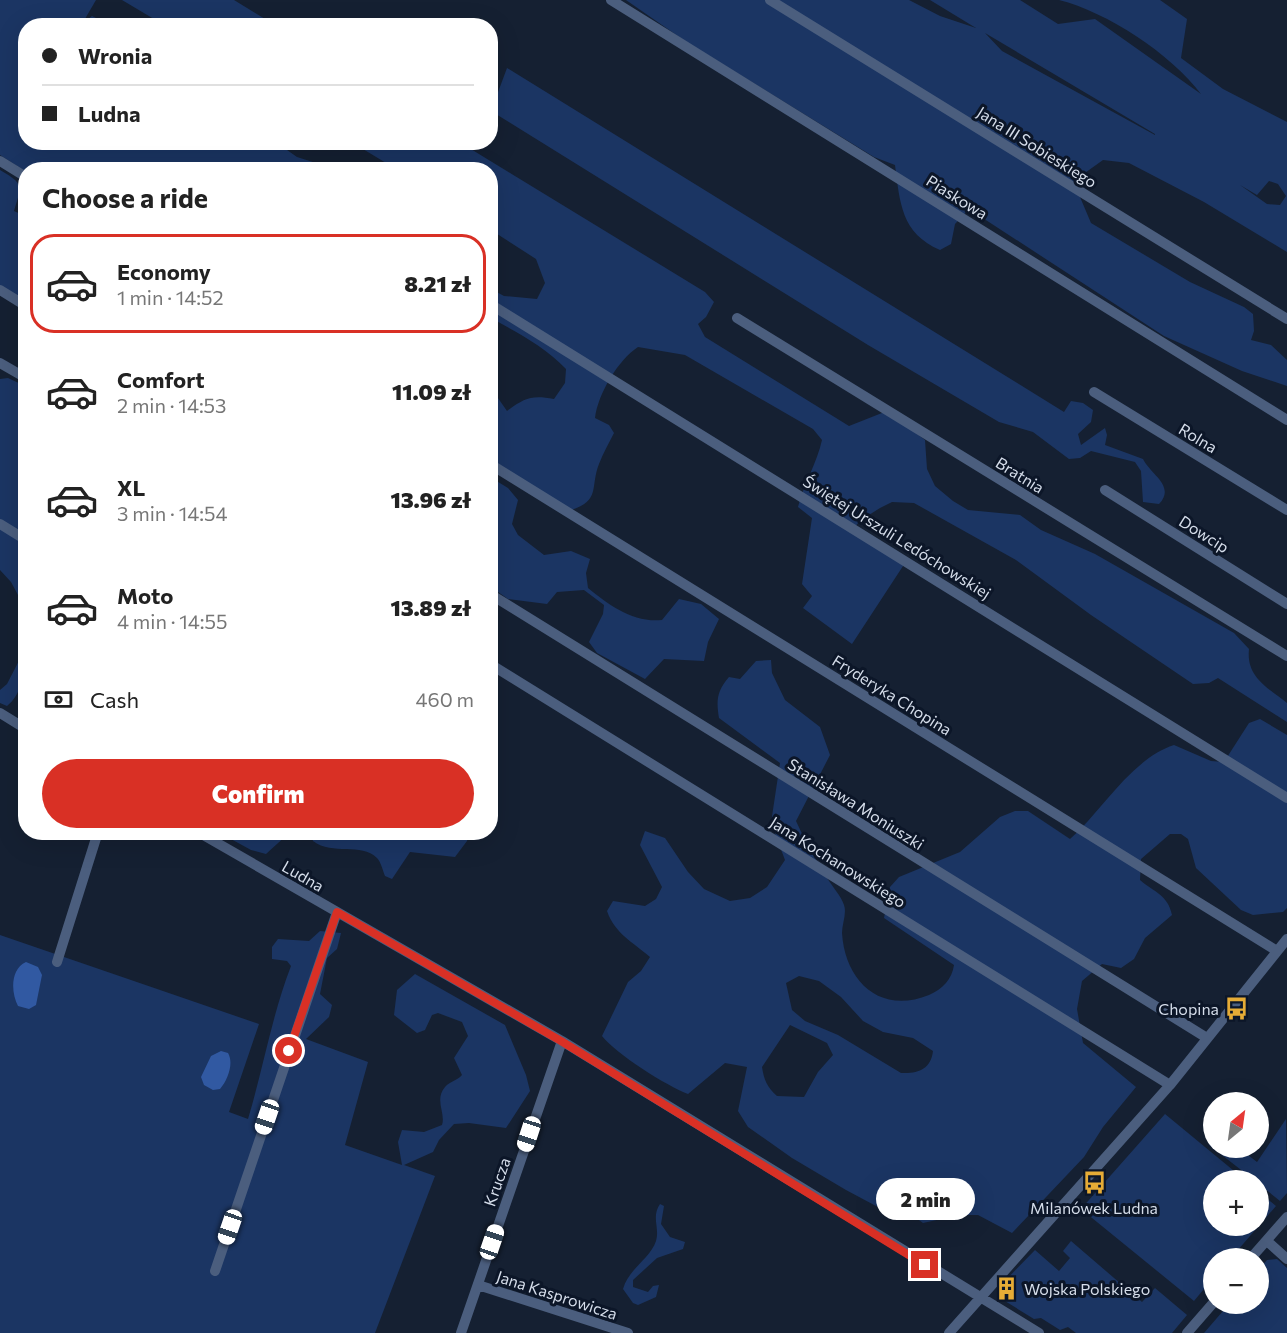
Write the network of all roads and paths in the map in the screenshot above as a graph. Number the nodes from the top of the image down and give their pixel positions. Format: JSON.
{"nodes":[{"id":1,"x":611,"y":0,"type":"edge"},
{"id":2,"x":770,"y":0,"type":"edge"},
{"id":3,"x":0,"y":161,"type":"edge"},
{"id":4,"x":18,"y":172,"type":"edge"},
{"id":5,"x":0,"y":290,"type":"edge"},
{"id":6,"x":18,"y":301,"type":"edge"},
{"id":7,"x":498,"y":309,"type":"edge"},
{"id":8,"x":737,"y":318,"type":"dead end"},
{"id":9,"x":1287,"y":319,"type":"edge"},
{"id":10,"x":0,"y":363,"type":"edge"},
{"id":11,"x":18,"y":373,"type":"edge"},
{"id":12,"x":1094,"y":392,"type":"dead end"},
{"id":13,"x":1287,"y":420,"type":"edge"},
{"id":14,"x":498,"y":469,"type":"edge"},
{"id":15,"x":1105,"y":490,"type":"dead end"},
{"id":16,"x":1287,"y":510,"type":"edge"},
{"id":17,"x":0,"y":524,"type":"edge"},
{"id":18,"x":18,"y":535,"type":"edge"},
{"id":19,"x":498,"y":599,"type":"edge"},
{"id":20,"x":1287,"y":604,"type":"edge"},
{"id":21,"x":1287,"y":656,"type":"edge"},
{"id":22,"x":498,"y":669,"type":"edge"},
{"id":23,"x":0,"y":713,"type":"edge"},
{"id":24,"x":18,"y":724,"type":"edge"},
{"id":25,"x":1287,"y":798,"type":"edge"},
{"id":26,"x":95,"y":840,"type":"edge"},
{"id":27,"x":212,"y":840,"type":"edge"},
{"id":28,"x":337,"y":912,"type":"junction"},
{"id":29,"x":1287,"y":939,"type":"edge"},
{"id":30,"x":1277,"y":951,"type":"junction"},
{"id":31,"x":57,"y":962,"type":"dead end"},
{"id":32,"x":1207,"y":1038,"type":"junction"},
{"id":33,"x":561,"y":1041,"type":"junction"},
{"id":34,"x":1170,"y":1085,"type":"junction"},
{"id":35,"x":1287,"y":1217,"type":"edge"},
{"id":36,"x":1267,"y":1241,"type":"junction"},
{"id":37,"x":1260,"y":1248,"type":"edge"},
{"id":38,"x":1287,"y":1258,"type":"edge"},
{"id":39,"x":214,"y":1271,"type":"dead end"},
{"id":40,"x":478,"y":1285,"type":"junction"},
{"id":41,"x":980,"y":1298,"type":"junction"},
{"id":42,"x":1204,"y":1314,"type":"edge"},
{"id":43,"x":461,"y":1333,"type":"edge"},
{"id":44,"x":628,"y":1333,"type":"edge"},
{"id":45,"x":949,"y":1333,"type":"edge"},
{"id":46,"x":1039,"y":1333,"type":"edge"},
{"id":47,"x":1187,"y":1333,"type":"edge"}],
"edges":[{"from":1,"to":13,"type":"street","name":"Piaskowa"},
{"from":2,"to":9,"type":"street","name":"Jana III Sobieskiego"},
{"from":3,"to":4,"type":"street"},
{"from":5,"to":6,"type":"street"},
{"from":7,"to":25,"type":"street","name":"Świętej Urszuli Ledóchowskiej"},
{"from":8,"to":21,"type":"street","name":"Bratnia"},
{"from":10,"to":11,"type":"street"},
{"from":12,"to":16,"type":"street","name":"Rolna"},
{"from":14,"to":30,"type":"street","name":"Fryderyka Chopina"},
{"from":15,"to":20,"type":"street","name":"Dowcip"},
{"from":17,"to":18,"type":"street"},
{"from":19,"to":32,"type":"street","name":"Stanisława Moniuszki"},
{"from":22,"to":34,"type":"street","name":"Jana Kochanowskiego"},
{"from":23,"to":24,"type":"street"},
{"from":26,"to":31,"type":"street"},
{"from":27,"to":28,"type":"street","name":"Ludna"},
{"from":28,"to":33,"type":"street","name":"Ludna"},
{"from":28,"to":39,"type":"street"},
{"from":29,"to":30,"type":"street"},
{"from":30,"to":32,"type":"street"},
{"from":32,"to":34,"type":"street"},
{"from":33,"to":40,"type":"street","name":"Krucza"},
{"from":33,"to":41,"type":"street","name":"Ludna"},
{"from":34,"to":41,"type":"street"},
{"from":35,"to":36,"type":"street"},
{"from":36,"to":37,"type":"street"},
{"from":36,"to":38,"type":"street"},
{"from":40,"to":43,"type":"street","name":"Krucza"},
{"from":40,"to":44,"type":"street","name":"Jana Kasprowicza"},
{"from":41,"to":45,"type":"street"},
{"from":41,"to":46,"type":"street","name":"Ludna"},
{"from":42,"to":47,"type":"street"}]}
